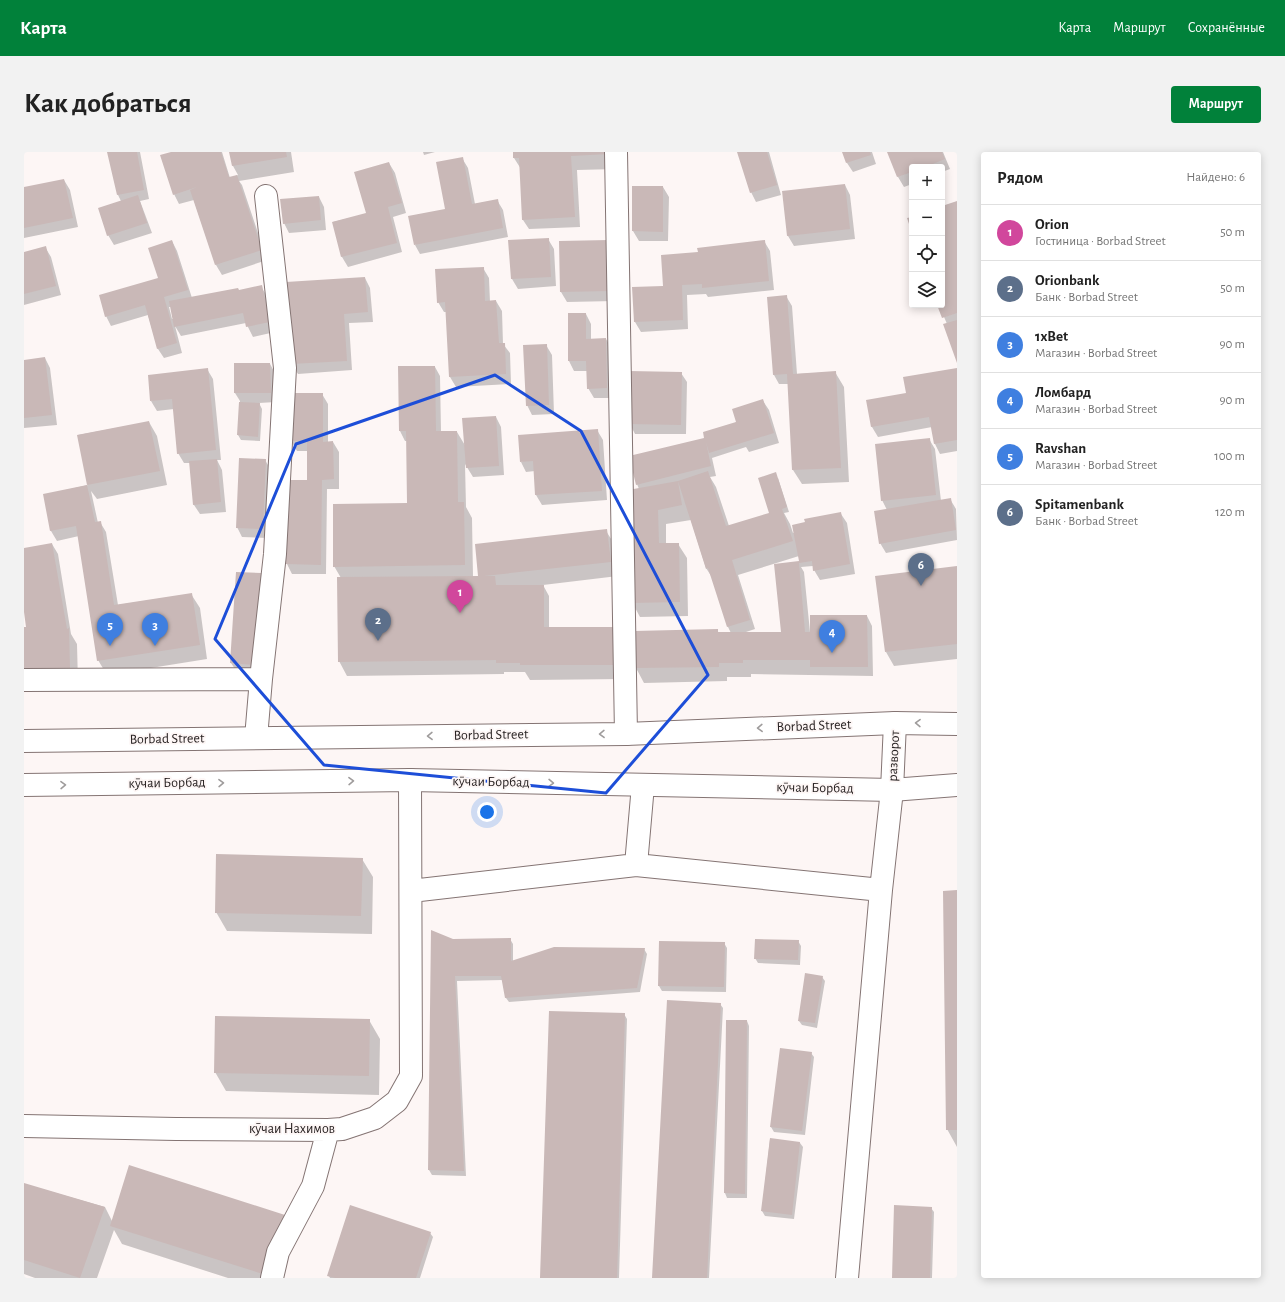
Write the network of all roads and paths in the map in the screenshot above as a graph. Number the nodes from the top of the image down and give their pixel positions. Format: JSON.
{"nodes":[{"id":1,"x":616,"y":152,"type":"edge"},
{"id":2,"x":266,"y":196,"type":"dead end"},
{"id":3,"x":24,"y":680,"type":"edge"},
{"id":4,"x":261,"y":680,"type":"junction"},
{"id":5,"x":895,"y":723,"type":"junction"},
{"id":6,"x":957,"y":724,"type":"edge"},
{"id":7,"x":626,"y":734,"type":"junction"},
{"id":8,"x":256,"y":738,"type":"junction"},
{"id":9,"x":24,"y":741,"type":"edge"},
{"id":10,"x":410,"y":780,"type":"junction"},
{"id":11,"x":24,"y":785,"type":"edge"},
{"id":12,"x":643,"y":785,"type":"junction"},
{"id":13,"x":957,"y":785,"type":"edge"},
{"id":14,"x":892,"y":790,"type":"junction"},
{"id":15,"x":636,"y":865,"type":"junction"},
{"id":16,"x":882,"y":890,"type":"junction"},
{"id":17,"x":411,"y":891,"type":"junction"},
{"id":18,"x":24,"y":1126,"type":"edge"},
{"id":19,"x":328,"y":1130,"type":"junction"},
{"id":20,"x":272,"y":1278,"type":"edge"},
{"id":21,"x":848,"y":1278,"type":"edge"}],
"edges":[{"from":1,"to":7,"type":"street"},
{"from":2,"to":4,"type":"street"},
{"from":3,"to":4,"type":"street"},
{"from":4,"to":8,"type":"street"},
{"from":6,"to":5,"type":"street","name":"Borbad Street","one_way":true},
{"from":5,"to":7,"type":"street","name":"Borbad Street","one_way":true},
{"from":5,"to":14,"type":"street","name":"разворот"},
{"from":7,"to":8,"type":"street","name":"Borbad Street","one_way":true},
{"from":8,"to":9,"type":"street","name":"Borbad Street"},
{"from":11,"to":10,"type":"street","name":"кӯчаи Борбад","one_way":true},
{"from":10,"to":12,"type":"street","name":"кӯчаи Борбад","one_way":true},
{"from":10,"to":17,"type":"street","name":"кӯчаи Нахимов"},
{"from":12,"to":14,"type":"street","name":"кӯчаи Борбад"},
{"from":12,"to":15,"type":"street"},
{"from":13,"to":14,"type":"street","name":"кӯчаи Борбад"},
{"from":14,"to":16,"type":"street","name":"разворот"},
{"from":15,"to":16,"type":"street"},
{"from":15,"to":17,"type":"street"},
{"from":16,"to":21,"type":"street","name":"разворот"},
{"from":17,"to":19,"type":"street","name":"кӯчаи Нахимов"},
{"from":18,"to":19,"type":"street","name":"кӯчаи Нахимов"},
{"from":19,"to":20,"type":"street"}]}
